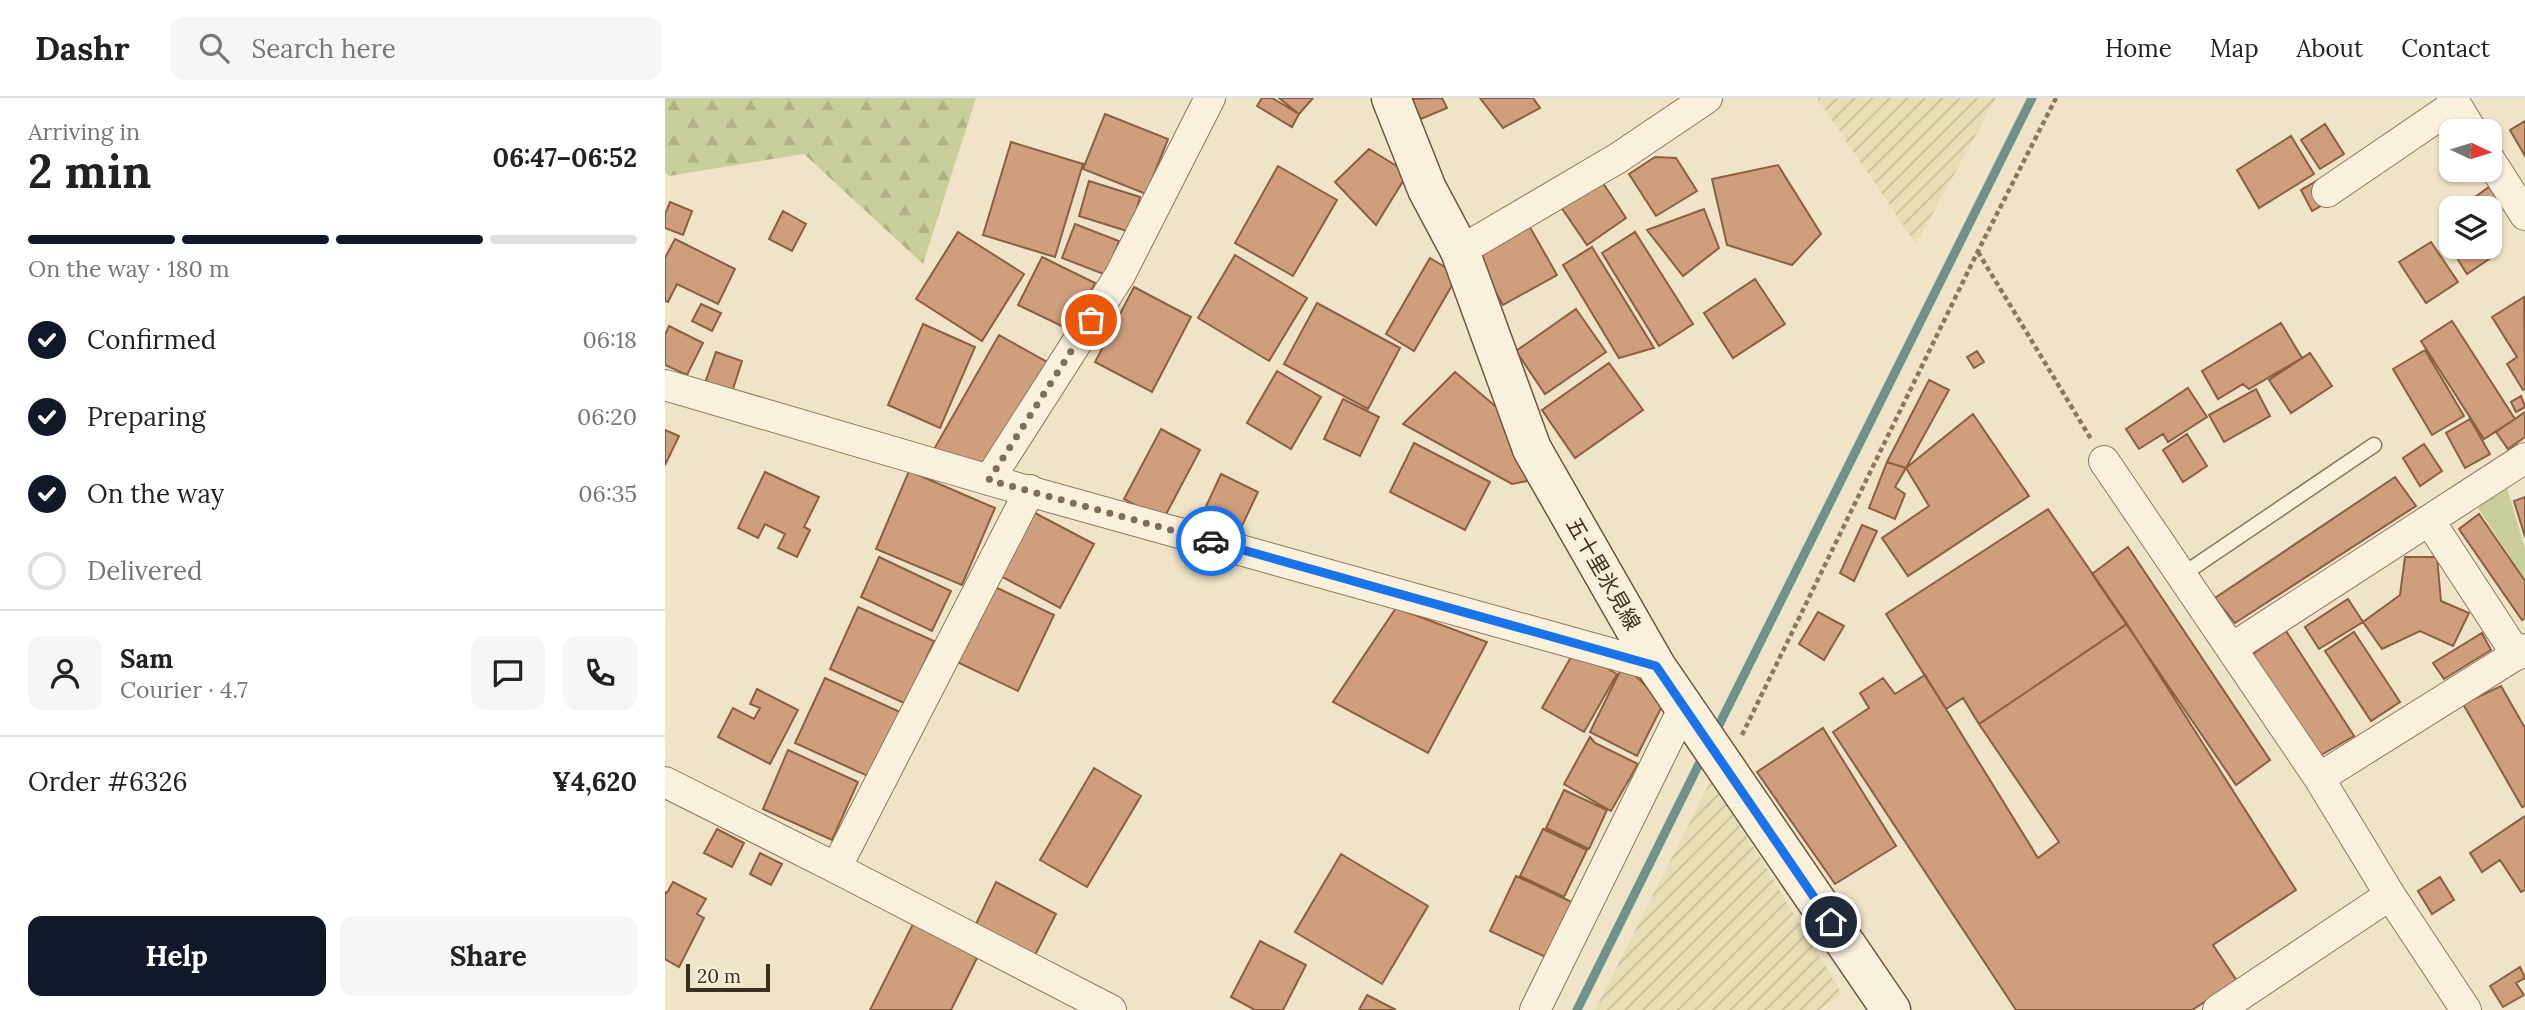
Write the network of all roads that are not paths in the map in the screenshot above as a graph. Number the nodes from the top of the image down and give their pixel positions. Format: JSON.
{"nodes":[{"id":1,"x":1210,"y":98,"type":"edge"},
{"id":2,"x":1391,"y":98,"type":"edge"},
{"id":3,"x":1707,"y":98,"type":"edge"},
{"id":4,"x":2454,"y":101,"type":"edge"},
{"id":5,"x":2465,"y":119,"type":"edge"},
{"id":6,"x":2503,"y":180,"type":"edge"},
{"id":7,"x":2327,"y":192,"type":"dead end"},
{"id":8,"x":2525,"y":215,"type":"edge"},
{"id":9,"x":1460,"y":251,"type":"junction"},
{"id":10,"x":665,"y":385,"type":"edge"},
{"id":11,"x":2374,"y":445,"type":"dead end"},
{"id":12,"x":2525,"y":458,"type":"edge"},
{"id":13,"x":2104,"y":461,"type":"road end"},
{"id":14,"x":989,"y":480,"type":"junction"},
{"id":15,"x":1030,"y":490,"type":"junction"},
{"id":16,"x":2429,"y":520,"type":"junction"},
{"id":17,"x":2182,"y":575,"type":"junction"},
{"id":18,"x":2232,"y":648,"type":"junction"},
{"id":19,"x":2521,"y":652,"type":"edge"},
{"id":20,"x":1656,"y":666,"type":"junction"},
{"id":21,"x":1685,"y":705,"type":"junction"},
{"id":22,"x":2319,"y":778,"type":"junction"},
{"id":23,"x":665,"y":782,"type":"edge"},
{"id":24,"x":836,"y":868,"type":"junction"},
{"id":25,"x":2390,"y":895,"type":"junction"},
{"id":26,"x":1111,"y":1010,"type":"edge"},
{"id":27,"x":1535,"y":1010,"type":"edge"},
{"id":28,"x":1891,"y":1010,"type":"edge"},
{"id":29,"x":2218,"y":1010,"type":"edge"},
{"id":30,"x":2466,"y":1010,"type":"edge"}],
"edges":[{"from":1,"to":14,"type":"street"},
{"from":2,"to":9,"type":"main road","name":"五十里氷見線"},
{"from":3,"to":9,"type":"street"},
{"from":4,"to":5,"type":"street"},
{"from":4,"to":7,"type":"street"},
{"from":6,"to":8,"type":"street"},
{"from":9,"to":20,"type":"main road","name":"五十里氷見線"},
{"from":10,"to":14,"type":"street"},
{"from":11,"to":17,"type":"lane"},
{"from":12,"to":16,"type":"street"},
{"from":13,"to":17,"type":"street"},
{"from":14,"to":15,"type":"street"},
{"from":15,"to":20,"type":"street"},
{"from":15,"to":24,"type":"street"},
{"from":16,"to":18,"type":"street"},
{"from":16,"to":19,"type":"street"},
{"from":17,"to":18,"type":"street"},
{"from":18,"to":22,"type":"street"},
{"from":19,"to":22,"type":"street"},
{"from":20,"to":21,"type":"main road","name":"五十里氷見線"},
{"from":21,"to":27,"type":"street"},
{"from":21,"to":28,"type":"main road","name":"五十里氷見線"},
{"from":22,"to":25,"type":"street"},
{"from":23,"to":24,"type":"street"},
{"from":24,"to":26,"type":"street"},
{"from":25,"to":29,"type":"street"},
{"from":25,"to":30,"type":"street"}]}
